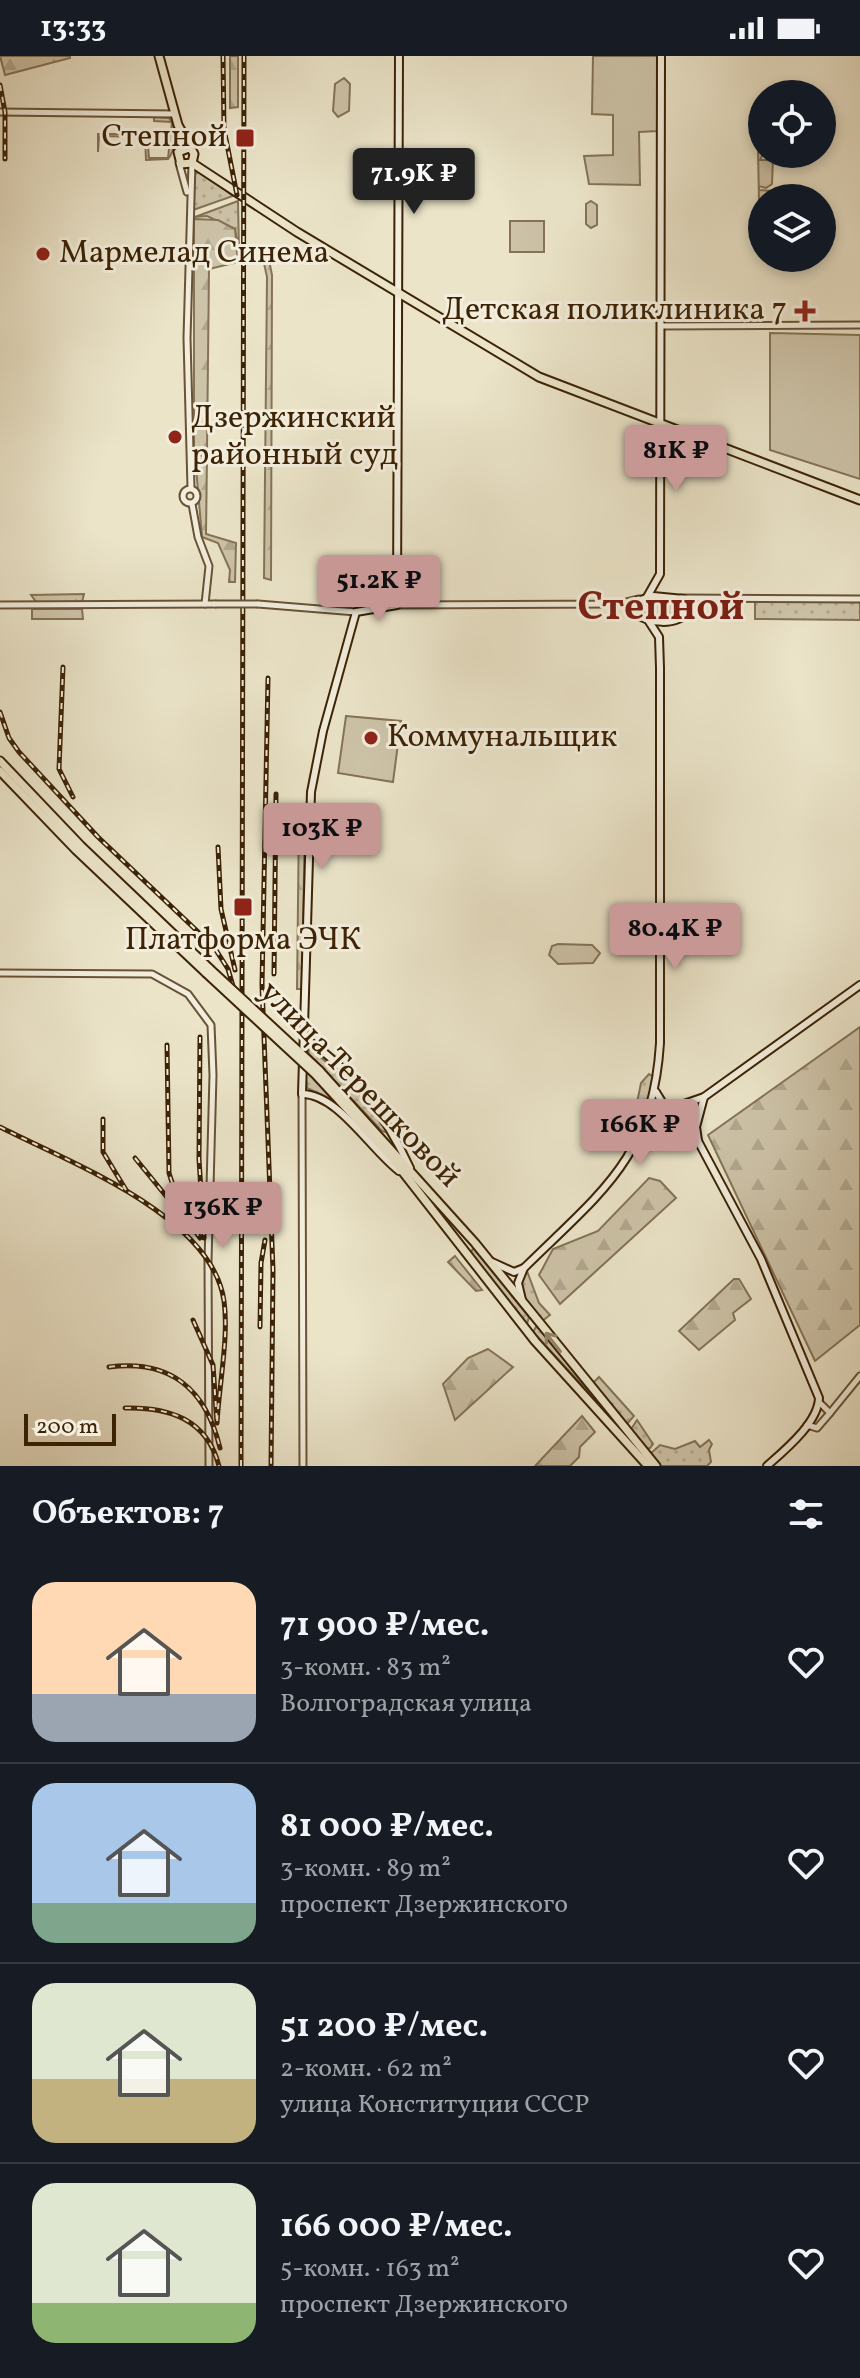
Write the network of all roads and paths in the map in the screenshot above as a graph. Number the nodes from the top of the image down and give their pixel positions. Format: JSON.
{"nodes":[{"id":1,"x":159,"y":56,"type":"edge"},
{"id":2,"x":399,"y":56,"type":"edge"},
{"id":3,"x":661,"y":56,"type":"edge"},
{"id":4,"x":0,"y":112,"type":"edge"},
{"id":5,"x":176,"y":114,"type":"junction"},
{"id":6,"x":178,"y":125,"type":"junction"},
{"id":7,"x":177,"y":153,"type":"junction"},
{"id":8,"x":192,"y":155,"type":"junction"},
{"id":9,"x":179,"y":163,"type":"junction"},
{"id":10,"x":188,"y":197,"type":"junction"},
{"id":11,"x":399,"y":294,"type":"junction"},
{"id":12,"x":860,"y":325,"type":"edge"},
{"id":13,"x":662,"y":326,"type":"junction"},
{"id":14,"x":661,"y":425,"type":"junction"},
{"id":15,"x":860,"y":500,"type":"edge"},
{"id":16,"x":660,"y":574,"type":"junction"},
{"id":17,"x":676,"y":597,"type":"junction"},
{"id":18,"x":643,"y":598,"type":"junction"},
{"id":19,"x":706,"y":598,"type":"junction"},
{"id":20,"x":860,"y":599,"type":"edge"},
{"id":21,"x":205,"y":604,"type":"junction"},
{"id":22,"x":618,"y":604,"type":"junction"},
{"id":23,"x":0,"y":605,"type":"edge"},
{"id":24,"x":397,"y":605,"type":"junction"},
{"id":25,"x":356,"y":612,"type":"junction"},
{"id":26,"x":633,"y":612,"type":"junction"},
{"id":27,"x":688,"y":613,"type":"junction"},
{"id":28,"x":648,"y":620,"type":"junction"},
{"id":29,"x":673,"y":621,"type":"junction"},
{"id":30,"x":660,"y":644,"type":"junction"},
{"id":31,"x":0,"y":761,"type":"edge"},
{"id":32,"x":0,"y":771,"type":"edge"},
{"id":33,"x":51,"y":819,"type":"junction"},
{"id":34,"x":0,"y":973,"type":"edge"},
{"id":35,"x":860,"y":985,"type":"edge"},
{"id":36,"x":306,"y":1039,"type":"junction"},
{"id":37,"x":656,"y":1091,"type":"junction"},
{"id":38,"x":302,"y":1094,"type":"junction"},
{"id":39,"x":704,"y":1097,"type":"junction"},
{"id":40,"x":653,"y":1105,"type":"junction"},
{"id":41,"x":689,"y":1105,"type":"junction"},
{"id":42,"x":670,"y":1111,"type":"junction"},
{"id":43,"x":699,"y":1113,"type":"junction"},
{"id":44,"x":649,"y":1115,"type":"junction"},
{"id":45,"x":696,"y":1127,"type":"junction"},
{"id":46,"x":392,"y":1130,"type":"junction"},
{"id":47,"x":681,"y":1131,"type":"junction"},
{"id":48,"x":375,"y":1140,"type":"junction"},
{"id":49,"x":698,"y":1141,"type":"junction"},
{"id":50,"x":409,"y":1172,"type":"junction"},
{"id":51,"x":415,"y":1180,"type":"junction"},
{"id":52,"x":475,"y":1243,"type":"junction"},
{"id":53,"x":465,"y":1251,"type":"junction"},
{"id":54,"x":489,"y":1259,"type":"junction"},
{"id":55,"x":524,"y":1268,"type":"junction"},
{"id":56,"x":523,"y":1303,"type":"junction"},
{"id":57,"x":535,"y":1319,"type":"junction"},
{"id":58,"x":526,"y":1329,"type":"junction"},
{"id":59,"x":860,"y":1376,"type":"edge"},
{"id":60,"x":819,"y":1402,"type":"junction"},
{"id":61,"x":830,"y":1413,"type":"junction"},
{"id":62,"x":806,"y":1425,"type":"junction"},
{"id":63,"x":209,"y":1466,"type":"edge"},
{"id":64,"x":303,"y":1466,"type":"edge"},
{"id":65,"x":648,"y":1466,"type":"edge"},
{"id":66,"x":656,"y":1466,"type":"edge"},
{"id":67,"x":767,"y":1466,"type":"edge"}],
"edges":[{"from":1,"to":5,"type":"main road"},
{"from":2,"to":11,"type":"main road"},
{"from":3,"to":13,"type":"main road"},
{"from":4,"to":5,"type":"street"},
{"from":5,"to":6,"type":"main road"},
{"from":6,"to":7,"type":"main road"},
{"from":6,"to":8,"type":"main road"},
{"from":7,"to":8,"type":"main road"},
{"from":7,"to":9,"type":"main road"},
{"from":8,"to":9,"type":"main road"},
{"from":8,"to":10,"type":"street"},
{"from":8,"to":11,"type":"main road"},
{"from":9,"to":10,"type":"street"},
{"from":10,"to":21,"type":"street"},
{"from":11,"to":14,"type":"main road"},
{"from":11,"to":24,"type":"main road"},
{"from":12,"to":13,"type":"street"},
{"from":13,"to":14,"type":"main road"},
{"from":14,"to":15,"type":"main road"},
{"from":14,"to":16,"type":"main road"},
{"from":16,"to":17,"type":"main road"},
{"from":16,"to":18,"type":"main road"},
{"from":17,"to":18,"type":"main road"},
{"from":17,"to":19,"type":"street"},
{"from":17,"to":27,"type":"main road"},
{"from":18,"to":22,"type":"street"},
{"from":18,"to":26,"type":"main road"},
{"from":19,"to":20,"type":"street"},
{"from":19,"to":27,"type":"street"},
{"from":21,"to":23,"type":"street"},
{"from":21,"to":25,"type":"street","bridge":true},
{"from":22,"to":24,"type":"street"},
{"from":22,"to":26,"type":"street"},
{"from":24,"to":25,"type":"main road"},
{"from":25,"to":36,"type":"main road"},
{"from":26,"to":28,"type":"main road"},
{"from":27,"to":29,"type":"main road"},
{"from":28,"to":29,"type":"main road"},
{"from":28,"to":30,"type":"main road"},
{"from":29,"to":30,"type":"main road"},
{"from":30,"to":37,"type":"main road"},
{"from":31,"to":33,"type":"main road","name":"улица Терешковой"},
{"from":32,"to":33,"type":"main road","name":"улица Терешковой"},
{"from":33,"to":48,"type":"main road","name":"улица Терешковой","bridge":true},
{"from":34,"to":63,"type":"street"},
{"from":35,"to":39,"type":"main road"},
{"from":36,"to":38,"type":"main road"},
{"from":36,"to":46,"type":"main road"},
{"from":37,"to":40,"type":"main road"},
{"from":37,"to":42,"type":"main road"},
{"from":38,"to":48,"type":"main road"},
{"from":38,"to":64,"type":"street"},
{"from":39,"to":41,"type":"main road"},
{"from":39,"to":43,"type":"main road"},
{"from":40,"to":42,"type":"main road"},
{"from":40,"to":44,"type":"main road"},
{"from":41,"to":42,"type":"main road"},
{"from":41,"to":43,"type":"main road"},
{"from":42,"to":47,"type":"main road"},
{"from":43,"to":45,"type":"main road"},
{"from":44,"to":47,"type":"main road"},
{"from":44,"to":55,"type":"main road"},
{"from":45,"to":47,"type":"main road"},
{"from":45,"to":49,"type":"main road"},
{"from":46,"to":48,"type":"main road"},
{"from":46,"to":50,"type":"main road"},
{"from":47,"to":49,"type":"main road"},
{"from":48,"to":50,"type":"main road","name":"улица Терешковой"},
{"from":49,"to":60,"type":"main road"},
{"from":50,"to":51,"type":"main road","name":"улица Терешковой"},
{"from":51,"to":52,"type":"main road","name":"улица Терешковой"},
{"from":51,"to":53,"type":"main road","name":"улица Терешковой"},
{"from":52,"to":53,"type":"main road"},
{"from":52,"to":54,"type":"main road","name":"улица Терешковой"},
{"from":53,"to":58,"type":"main road","name":"улица Терешковой"},
{"from":54,"to":55,"type":"main road"},
{"from":54,"to":56,"type":"main road","name":"улица Терешковой"},
{"from":55,"to":56,"type":"main road"},
{"from":56,"to":57,"type":"main road","name":"улица Терешковой"},
{"from":57,"to":58,"type":"main road"},
{"from":66,"to":57,"type":"main road","name":"улица Терешковой","one_way":true},
{"from":58,"to":65,"type":"main road","name":"улица Терешковой"},
{"from":59,"to":61,"type":"street"},
{"from":60,"to":61,"type":"street"},
{"from":60,"to":62,"type":"main road"},
{"from":61,"to":62,"type":"street"},
{"from":62,"to":67,"type":"main road"}]}
